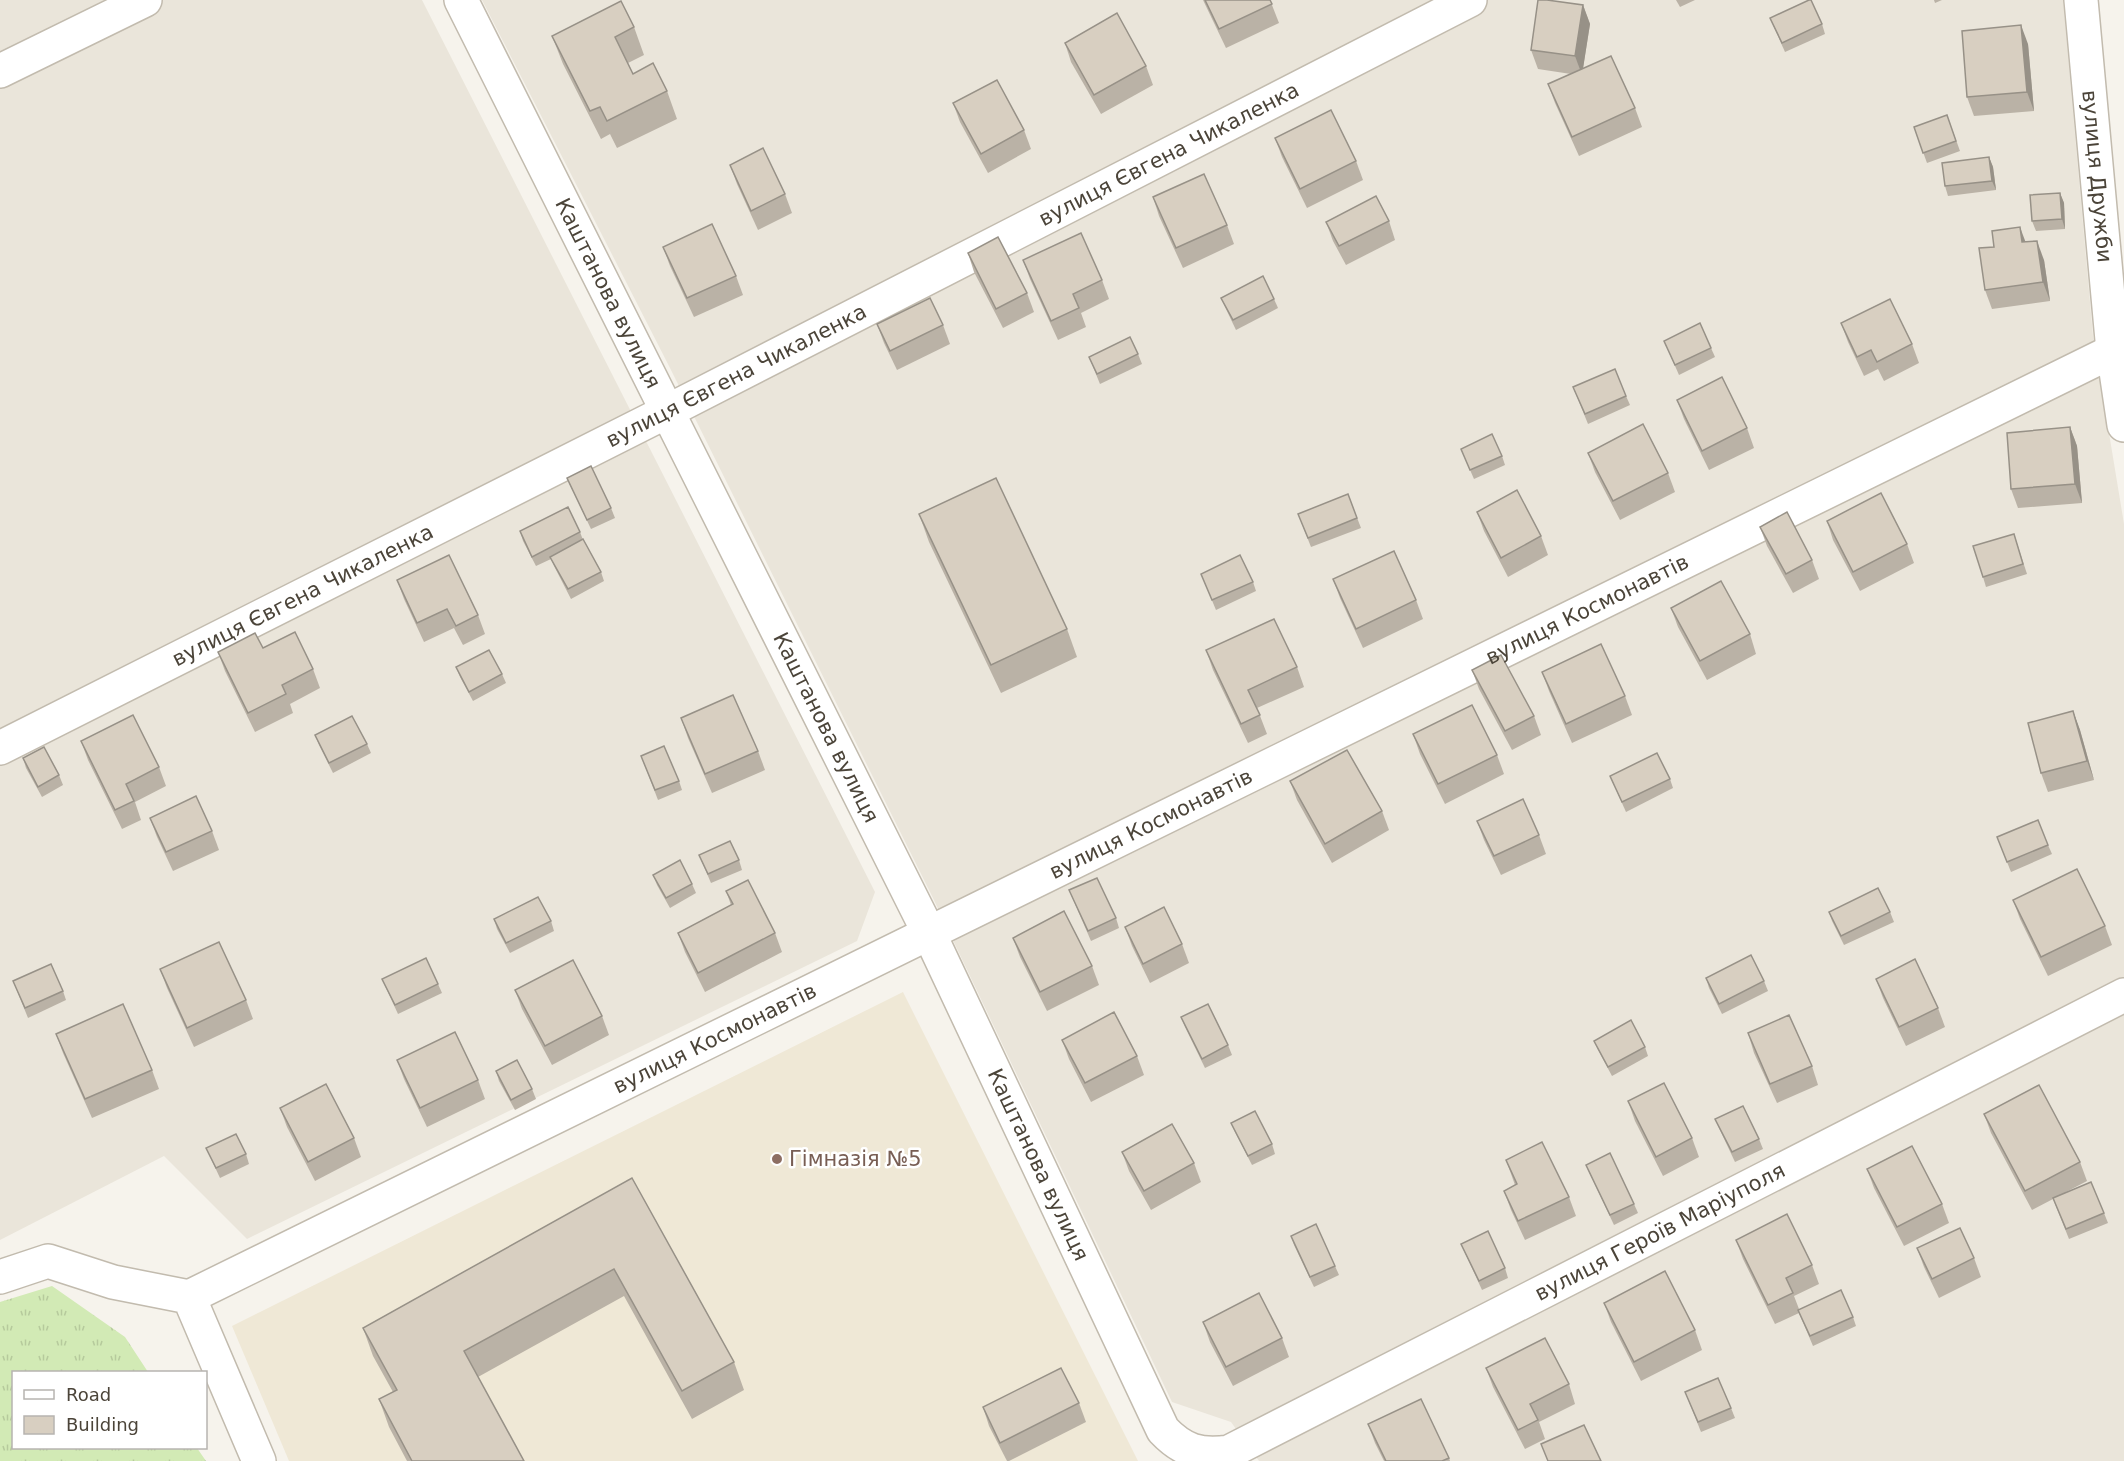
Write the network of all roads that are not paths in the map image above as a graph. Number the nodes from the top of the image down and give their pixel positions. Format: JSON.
{"nodes":[{"id":1,"x":145,"y":0,"type":"edge"},
{"id":2,"x":461,"y":0,"type":"edge"},
{"id":3,"x":1470,"y":0,"type":"edge"},
{"id":4,"x":2081,"y":0,"type":"edge"},
{"id":5,"x":0,"y":71,"type":"edge"},
{"id":6,"x":2113,"y":351,"type":"junction"},
{"id":7,"x":666,"y":412,"type":"junction"},
{"id":8,"x":2124,"y":425,"type":"edge"},
{"id":9,"x":0,"y":748,"type":"edge"},
{"id":10,"x":928,"y":933,"type":"junction"},
{"id":11,"x":2124,"y":995,"type":"edge"},
{"id":12,"x":0,"y":1277,"type":"edge"},
{"id":13,"x":189,"y":1297,"type":"junction"},
{"id":14,"x":1192,"y":1452,"type":"joint"},
{"id":15,"x":259,"y":1461,"type":"edge"}],
"edges":[{"from":1,"to":5,"type":"street"},
{"from":2,"to":7,"type":"street","name":"Каштанова вулиця"},
{"from":3,"to":7,"type":"street","name":"вулиця Євгена Чикаленка"},
{"from":4,"to":6,"type":"street","name":"вулиця Дружби"},
{"from":6,"to":8,"type":"street","name":"вулиця Дружби"},
{"from":6,"to":10,"type":"street","name":"вулиця Космонавтів"},
{"from":7,"to":9,"type":"street","name":"вулиця Євгена Чикаленка"},
{"from":7,"to":10,"type":"street","name":"Каштанова вулиця"},
{"from":10,"to":13,"type":"street","name":"вулиця Космонавтів"},
{"from":10,"to":14,"type":"street","name":"Каштанова вулиця"},
{"from":11,"to":14,"type":"street","name":"вулиця Героїв Маріуполя"},
{"from":12,"to":13,"type":"street"},
{"from":13,"to":15,"type":"street"}]}
